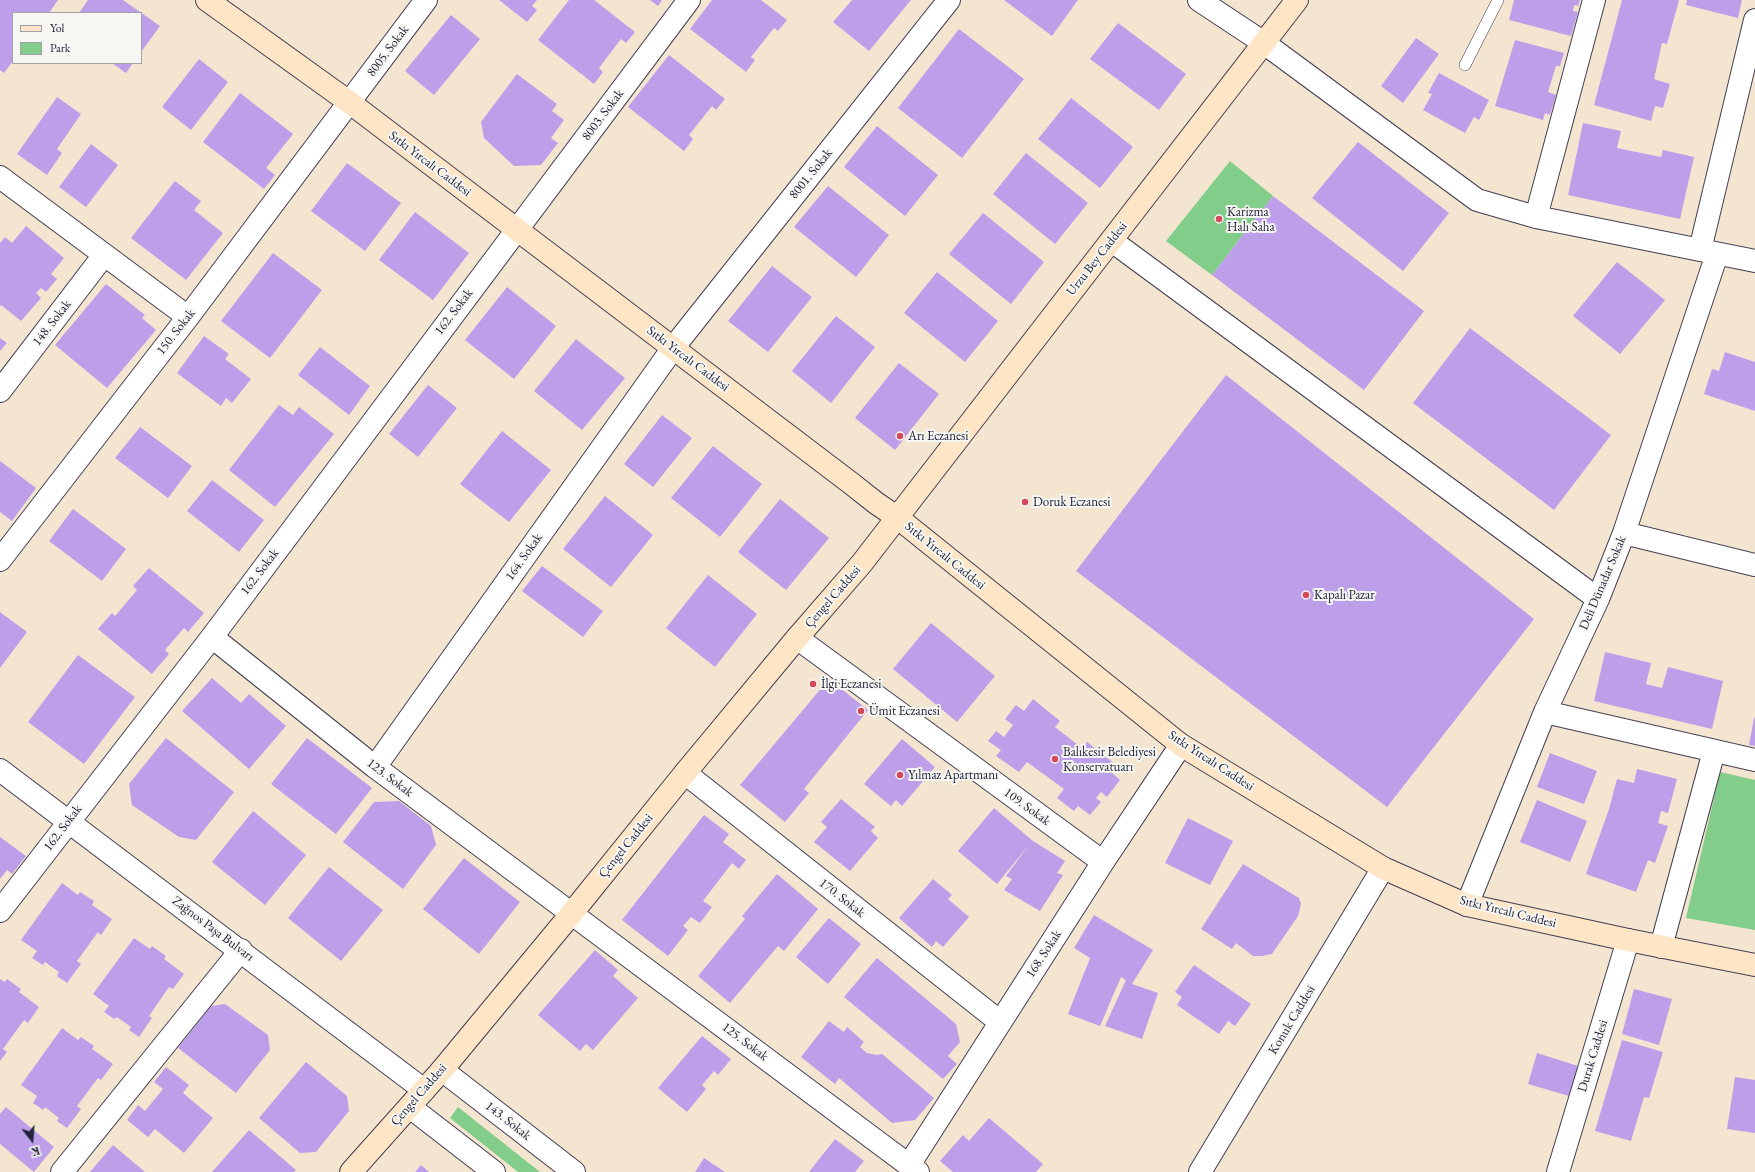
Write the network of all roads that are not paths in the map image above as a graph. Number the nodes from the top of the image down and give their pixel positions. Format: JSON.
{"nodes":[{"id":1,"x":207,"y":0,"type":"edge"},
{"id":2,"x":426,"y":0,"type":"edge"},
{"id":3,"x":689,"y":0,"type":"edge"},
{"id":4,"x":950,"y":0,"type":"edge"},
{"id":5,"x":1199,"y":0,"type":"edge"},
{"id":6,"x":1297,"y":0,"type":"edge"},
{"id":7,"x":1498,"y":0,"type":"edge"},
{"id":8,"x":1594,"y":0,"type":"edge"},
{"id":9,"x":1755,"y":20,"type":"edge"},
{"id":10,"x":1264,"y":43,"type":"junction"},
{"id":11,"x":1465,"y":65,"type":"dead end"},
{"id":12,"x":349,"y":102,"type":"junction"},
{"id":13,"x":0,"y":177,"type":"edge"},
{"id":14,"x":1536,"y":217,"type":"junction"},
{"id":15,"x":516,"y":229,"type":"junction"},
{"id":16,"x":1112,"y":241,"type":"junction"},
{"id":17,"x":1708,"y":252,"type":"junction"},
{"id":18,"x":104,"y":255,"type":"junction"},
{"id":19,"x":1755,"y":261,"type":"edge"},
{"id":20,"x":188,"y":317,"type":"junction"},
{"id":21,"x":673,"y":348,"type":"junction"},
{"id":22,"x":0,"y":391,"type":"edge"},
{"id":23,"x":898,"y":518,"type":"junction"},
{"id":24,"x":1624,"y":533,"type":"junction"},
{"id":25,"x":0,"y":560,"type":"edge"},
{"id":26,"x":1755,"y":565,"type":"edge"},
{"id":27,"x":1598,"y":599,"type":"junction"},
{"id":28,"x":212,"y":637,"type":"junction"},
{"id":29,"x":797,"y":638,"type":"junction"},
{"id":30,"x":1545,"y":712,"type":"junction"},
{"id":31,"x":1182,"y":745,"type":"junction"},
{"id":32,"x":1714,"y":751,"type":"junction"},
{"id":33,"x":1755,"y":760,"type":"edge"},
{"id":34,"x":375,"y":767,"type":"junction"},
{"id":35,"x":0,"y":770,"type":"edge"},
{"id":36,"x":684,"y":773,"type":"junction"},
{"id":37,"x":68,"y":821,"type":"junction"},
{"id":38,"x":1102,"y":862,"type":"junction"},
{"id":39,"x":1383,"y":868,"type":"junction"},
{"id":40,"x":1467,"y":905,"type":"junction"},
{"id":41,"x":0,"y":911,"type":"edge"},
{"id":42,"x":572,"y":913,"type":"junction"},
{"id":43,"x":1628,"y":940,"type":"junction"},
{"id":44,"x":1661,"y":947,"type":"junction"},
{"id":45,"x":240,"y":950,"type":"junction"},
{"id":46,"x":1755,"y":965,"type":"edge"},
{"id":47,"x":1000,"y":1022,"type":"junction"},
{"id":48,"x":442,"y":1070,"type":"junction"},
{"id":49,"x":424,"y":1090,"type":"junction"},
{"id":50,"x":410,"y":1107,"type":"junction"},
{"id":51,"x":914,"y":1169,"type":"edge"},
{"id":52,"x":62,"y":1172,"type":"edge"},
{"id":53,"x":352,"y":1172,"type":"edge"},
{"id":54,"x":494,"y":1172,"type":"edge"},
{"id":55,"x":574,"y":1172,"type":"edge"},
{"id":56,"x":1200,"y":1172,"type":"edge"},
{"id":57,"x":1558,"y":1172,"type":"edge"}],
"edges":[{"from":1,"to":12,"type":"main road","name":"Sıtkı Yırcalı Caddesi"},
{"from":2,"to":12,"type":"street","name":"8005. Sokak"},
{"from":3,"to":15,"type":"street","name":"8003. Sokak"},
{"from":4,"to":21,"type":"street","name":"8001. Sokak"},
{"from":5,"to":10,"type":"street"},
{"from":6,"to":10,"type":"main road","name":"Urzu Bey Caddesi"},
{"from":7,"to":11,"type":"lane"},
{"from":8,"to":14,"type":"street"},
{"from":9,"to":17,"type":"street","name":"Deli Dünadar Sokak"},
{"from":10,"to":14,"type":"street"},
{"from":10,"to":16,"type":"main road","name":"Urzu Bey Caddesi"},
{"from":12,"to":15,"type":"main road","name":"Sıtkı Yırcalı Caddesi"},
{"from":12,"to":20,"type":"street","name":"150. Sokak"},
{"from":13,"to":18,"type":"street"},
{"from":14,"to":17,"type":"street"},
{"from":15,"to":21,"type":"main road","name":"Sıtkı Yırcalı Caddesi"},
{"from":15,"to":28,"type":"street","name":"162. Sokak"},
{"from":16,"to":23,"type":"main road","name":"Urzu Bey Caddesi"},
{"from":16,"to":27,"type":"street"},
{"from":17,"to":19,"type":"street"},
{"from":17,"to":24,"type":"street","name":"Deli Dünadar Sokak"},
{"from":18,"to":20,"type":"street"},
{"from":18,"to":22,"type":"street","name":"148. Sokak"},
{"from":20,"to":25,"type":"street","name":"150. Sokak"},
{"from":21,"to":23,"type":"main road","name":"Sıtkı Yırcalı Caddesi"},
{"from":21,"to":34,"type":"street","name":"164. Sokak"},
{"from":23,"to":29,"type":"main road","name":"Çengel Caddesi"},
{"from":23,"to":31,"type":"main road","name":"Sıtkı Yırcalı Caddesi"},
{"from":24,"to":26,"type":"street"},
{"from":24,"to":27,"type":"street","name":"Deli Dünadar Sokak"},
{"from":27,"to":30,"type":"street","name":"Deli Dünadar Sokak"},
{"from":28,"to":34,"type":"street","name":"123. Sokak"},
{"from":28,"to":37,"type":"street","name":"162. Sokak"},
{"from":29,"to":36,"type":"main road","name":"Çengel Caddesi"},
{"from":29,"to":38,"type":"street","name":"109. Sokak"},
{"from":30,"to":32,"type":"street"},
{"from":30,"to":40,"type":"street","name":"Deli Dünadar Sokak"},
{"from":31,"to":38,"type":"street","name":"168. Sokak"},
{"from":31,"to":39,"type":"main road","name":"Sıtkı Yırcalı Caddesi"},
{"from":32,"to":33,"type":"street"},
{"from":32,"to":44,"type":"street"},
{"from":34,"to":42,"type":"street","name":"123. Sokak"},
{"from":35,"to":37,"type":"street","name":"Zağnos Paşa Bulvarı"},
{"from":36,"to":42,"type":"main road","name":"Çengel Caddesi"},
{"from":36,"to":47,"type":"street","name":"170. Sokak"},
{"from":37,"to":41,"type":"street","name":"162. Sokak"},
{"from":37,"to":45,"type":"street","name":"Zağnos Paşa Bulvarı"},
{"from":38,"to":47,"type":"street","name":"168. Sokak"},
{"from":39,"to":40,"type":"main road","name":"Sıtkı Yırcalı Caddesi"},
{"from":39,"to":56,"type":"street","name":"Konuk Caddesi"},
{"from":40,"to":43,"type":"main road","name":"Sıtkı Yırcalı Caddesi"},
{"from":42,"to":48,"type":"main road","name":"Çengel Caddesi"},
{"from":42,"to":51,"type":"street","name":"125. Sokak"},
{"from":43,"to":44,"type":"main road","name":"Sıtkı Yırcalı Caddesi"},
{"from":43,"to":57,"type":"street","name":"Durak Caddesi"},
{"from":44,"to":46,"type":"main road","name":"Sıtkı Yırcalı Caddesi"},
{"from":45,"to":49,"type":"street","name":"Zağnos Paşa Bulvarı"},
{"from":45,"to":52,"type":"street"},
{"from":47,"to":51,"type":"street","name":"168. Sokak"},
{"from":48,"to":49,"type":"main road","name":"Çengel Caddesi"},
{"from":48,"to":55,"type":"street","name":"143. Sokak"},
{"from":49,"to":50,"type":"main road","name":"Çengel Caddesi"},
{"from":50,"to":53,"type":"main road","name":"Çengel Caddesi"},
{"from":50,"to":54,"type":"street"}]}
